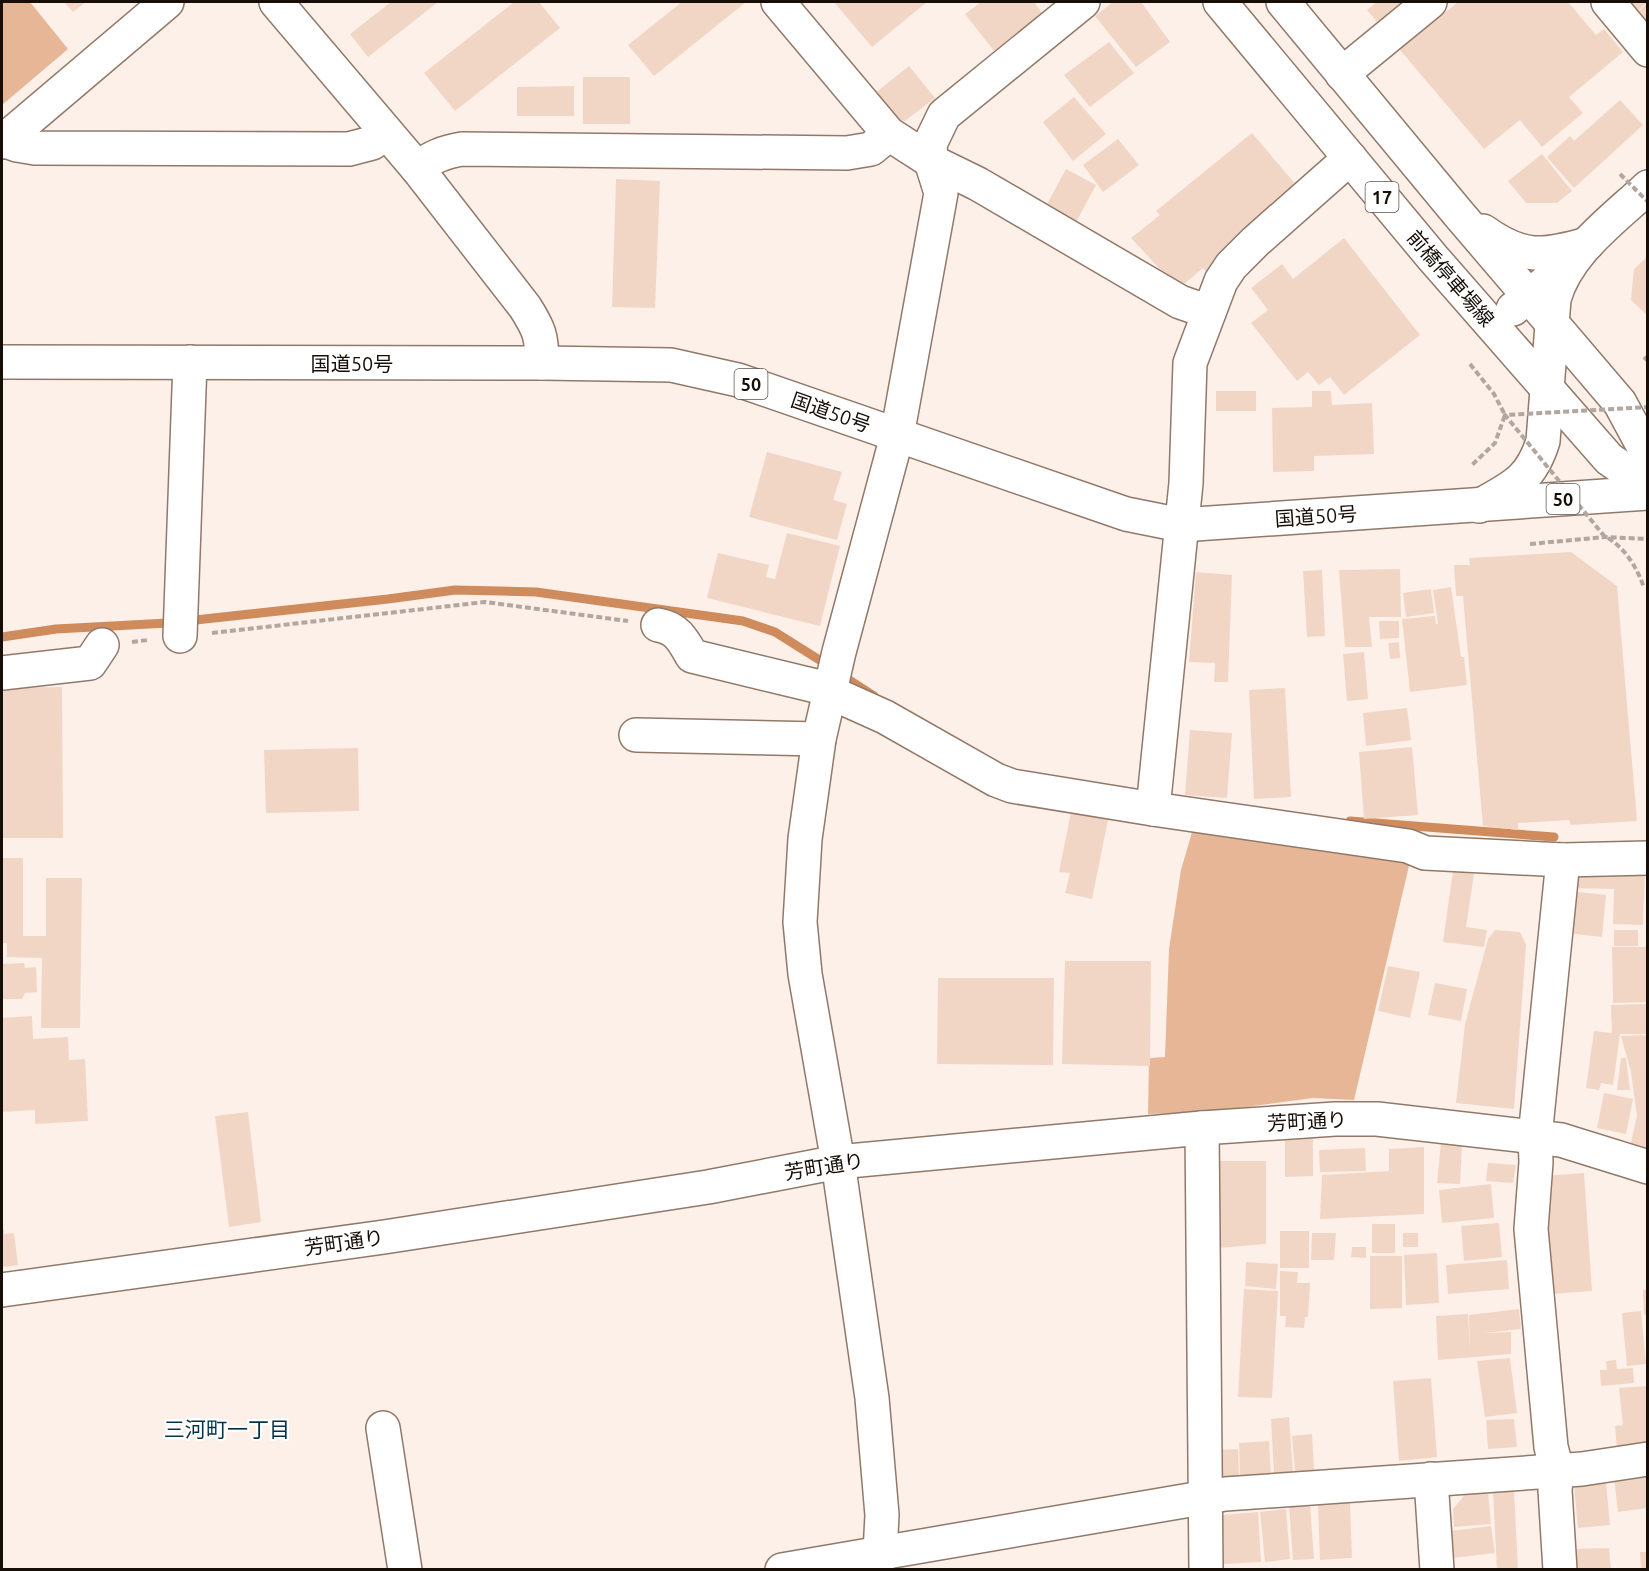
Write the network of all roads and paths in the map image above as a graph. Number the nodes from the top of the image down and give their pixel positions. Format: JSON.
{"nodes":[{"id":1,"x":167,"y":2,"type":"edge"},
{"id":2,"x":276,"y":2,"type":"edge"},
{"id":3,"x":778,"y":2,"type":"edge"},
{"id":4,"x":1083,"y":2,"type":"edge"},
{"id":5,"x":1220,"y":2,"type":"edge"},
{"id":6,"x":1283,"y":2,"type":"edge"},
{"id":7,"x":1430,"y":2,"type":"edge"},
{"id":8,"x":1608,"y":2,"type":"edge"},
{"id":9,"x":1647,"y":50,"type":"edge"},
{"id":10,"x":1342,"y":74,"type":"junction"},
{"id":11,"x":387,"y":133,"type":"junction"},
{"id":12,"x":889,"y":134,"type":"junction"},
{"id":13,"x":2,"y":141,"type":"edge"},
{"id":14,"x":1350,"y":158,"type":"junction"},
{"id":15,"x":931,"y":161,"type":"junction"},
{"id":16,"x":417,"y":168,"type":"junction"},
{"id":17,"x":1634,"y":180,"type":"edge"},
{"id":18,"x":1647,"y":202,"type":"edge"},
{"id":19,"x":1457,"y":212,"type":"junction"},
{"id":20,"x":1581,"y":252,"type":"junction"},
{"id":21,"x":1530,"y":297,"type":"junction"},
{"id":22,"x":1209,"y":312,"type":"junction"},
{"id":23,"x":1480,"y":312,"type":"junction"},
{"id":24,"x":1553,"y":323,"type":"junction"},
{"id":25,"x":2,"y":362,"type":"edge"},
{"id":26,"x":189,"y":363,"type":"junction"},
{"id":27,"x":542,"y":363,"type":"junction"},
{"id":28,"x":1470,"y":364,"type":"dead end"},
{"id":29,"x":1548,"y":389,"type":"junction"},
{"id":30,"x":1647,"y":405,"type":"edge"},
{"id":31,"x":1505,"y":415,"type":"junction"},
{"id":32,"x":897,"y":436,"type":"junction"},
{"id":33,"x":1647,"y":455,"type":"edge"},
{"id":34,"x":1471,"y":466,"type":"dead end"},
{"id":35,"x":1647,"y":486,"type":"edge"},
{"id":36,"x":1647,"y":493,"type":"edge"},
{"id":37,"x":1479,"y":506,"type":"junction"},
{"id":38,"x":1181,"y":525,"type":"junction"},
{"id":39,"x":1605,"y":537,"type":"junction"},
{"id":40,"x":1647,"y":539,"type":"edge"},
{"id":41,"x":1530,"y":544,"type":"dead end"},
{"id":42,"x":1644,"y":588,"type":"dead end"},
{"id":43,"x":658,"y":626,"type":"joint"},
{"id":44,"x":180,"y":636,"type":"junction"},
{"id":45,"x":102,"y":645,"type":"joint"},
{"id":46,"x":2,"y":673,"type":"edge"},
{"id":47,"x":830,"y":694,"type":"junction"},
{"id":48,"x":636,"y":735,"type":"dead end"},
{"id":49,"x":819,"y":739,"type":"junction"},
{"id":50,"x":1154,"y":798,"type":"junction"},
{"id":51,"x":1647,"y":858,"type":"edge"},
{"id":52,"x":1563,"y":860,"type":"junction"},
{"id":53,"x":1202,"y":1128,"type":"junction"},
{"id":54,"x":1535,"y":1137,"type":"junction"},
{"id":55,"x":838,"y":1161,"type":"junction"},
{"id":56,"x":1647,"y":1167,"type":"edge"},
{"id":57,"x":2,"y":1290,"type":"edge"},
{"id":58,"x":383,"y":1428,"type":"dead end"},
{"id":59,"x":1647,"y":1459,"type":"edge"},
{"id":60,"x":1557,"y":1470,"type":"junction"},
{"id":61,"x":1431,"y":1479,"type":"junction"},
{"id":62,"x":1204,"y":1498,"type":"junction"},
{"id":63,"x":878,"y":1561,"type":"edge"},
{"id":64,"x":405,"y":1569,"type":"edge"},
{"id":65,"x":782,"y":1569,"type":"edge"},
{"id":66,"x":1206,"y":1569,"type":"edge"},
{"id":67,"x":1437,"y":1569,"type":"edge"},
{"id":68,"x":1560,"y":1569,"type":"edge"}],
"edges":[{"from":1,"to":13,"type":"main road"},
{"from":2,"to":11,"type":"main road"},
{"from":3,"to":12,"type":"main road"},
{"from":4,"to":15,"type":"main road"},
{"from":5,"to":14,"type":"main road","name":"前橋停車場線","number":"17"},
{"from":6,"to":10,"type":"main road","number":"17"},
{"from":7,"to":10,"type":"main road"},
{"from":8,"to":9,"type":"main road"},
{"from":10,"to":19,"type":"main road","number":"17"},
{"from":11,"to":13,"type":"main road"},
{"from":11,"to":16,"type":"main road"},
{"from":12,"to":15,"type":"main road"},
{"from":12,"to":16,"type":"main road"},
{"from":14,"to":22,"type":"main road"},
{"from":14,"to":23,"type":"main road","name":"前橋停車場線","number":"17"},
{"from":15,"to":22,"type":"main road"},
{"from":15,"to":32,"type":"main road"},
{"from":16,"to":27,"type":"main road"},
{"from":17,"to":18,"type":"path","bridge":true},
{"from":17,"to":20,"type":"main road"},
{"from":19,"to":20,"type":"main road"},
{"from":19,"to":21,"type":"main road","number":"17"},
{"from":20,"to":21,"type":"main road"},
{"from":20,"to":24,"type":"main road"},
{"from":21,"to":23,"type":"main road"},
{"from":21,"to":24,"type":"main road","number":"17"},
{"from":22,"to":38,"type":"main road"},
{"from":23,"to":29,"type":"main road","name":"前橋停車場線","number":"17"},
{"from":24,"to":29,"type":"main road"},
{"from":24,"to":30,"type":"main road"},
{"from":24,"to":33,"type":"main road","number":"17"},
{"from":25,"to":26,"type":"main road","name":"国道50号","number":"50"},
{"from":26,"to":27,"type":"main road","name":"国道50号","number":"50"},
{"from":26,"to":44,"type":"main road"},
{"from":27,"to":32,"type":"main road","name":"国道50号","number":"50"},
{"from":28,"to":31,"type":"path"},
{"from":29,"to":35,"type":"main road","name":"前橋停車場線","number":"17"},
{"from":29,"to":37,"type":"main road"},
{"from":30,"to":31,"type":"path","bridge":true},
{"from":31,"to":34,"type":"path"},
{"from":31,"to":39,"type":"path","bridge":true},
{"from":32,"to":38,"type":"main road","name":"国道50号","number":"50"},
{"from":32,"to":47,"type":"main road"},
{"from":36,"to":37,"type":"main road","name":"国道50号","number":"50"},
{"from":37,"to":38,"type":"main road","name":"国道50号","number":"50"},
{"from":38,"to":50,"type":"main road"},
{"from":39,"to":40,"type":"path"},
{"from":39,"to":41,"type":"path"},
{"from":39,"to":42,"type":"path"},
{"from":43,"to":44,"type":"path"},
{"from":43,"to":47,"type":"main road"},
{"from":44,"to":45,"type":"path"},
{"from":45,"to":46,"type":"main road"},
{"from":47,"to":49,"type":"main road"},
{"from":47,"to":50,"type":"main road"},
{"from":48,"to":49,"type":"main road"},
{"from":49,"to":55,"type":"main road"},
{"from":50,"to":52,"type":"main road"},
{"from":51,"to":52,"type":"main road"},
{"from":52,"to":54,"type":"main road"},
{"from":53,"to":54,"type":"main road","name":"芳町通り"},
{"from":53,"to":55,"type":"main road","name":"芳町通り"},
{"from":53,"to":62,"type":"main road"},
{"from":54,"to":56,"type":"main road","name":"芳町通り"},
{"from":54,"to":60,"type":"main road"},
{"from":55,"to":57,"type":"main road","name":"芳町通り"},
{"from":55,"to":63,"type":"main road"},
{"from":58,"to":64,"type":"main road"},
{"from":59,"to":60,"type":"main road"},
{"from":60,"to":61,"type":"main road"},
{"from":60,"to":68,"type":"main road"},
{"from":61,"to":62,"type":"main road"},
{"from":61,"to":67,"type":"main road"},
{"from":62,"to":63,"type":"main road"},
{"from":62,"to":66,"type":"main road"},
{"from":63,"to":65,"type":"main road"}]}
